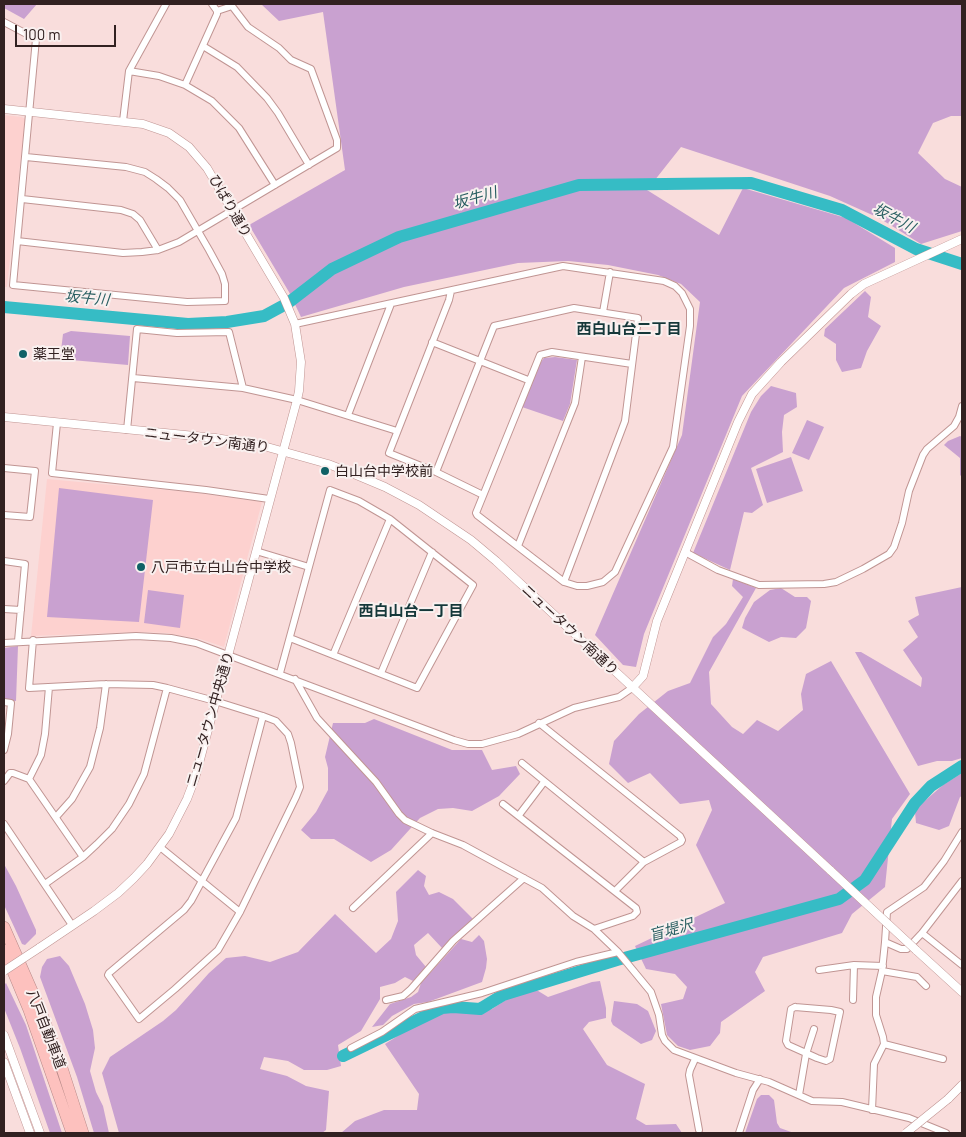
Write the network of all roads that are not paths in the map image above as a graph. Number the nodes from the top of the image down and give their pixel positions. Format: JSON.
{"nodes":[{"id":1,"x":166,"y":4,"type":"edge"},
{"id":2,"x":212,"y":4,"type":"edge"},
{"id":3,"x":217,"y":11,"type":"junction"},
{"id":4,"x":4,"y":22,"type":"edge"},
{"id":5,"x":203,"y":46,"type":"junction"},
{"id":6,"x":129,"y":71,"type":"junction"},
{"id":7,"x":185,"y":85,"type":"junction"},
{"id":8,"x":4,"y":110,"type":"edge"},
{"id":9,"x":30,"y":112,"type":"junction"},
{"id":10,"x":123,"y":121,"type":"junction"},
{"id":11,"x":26,"y":157,"type":"junction"},
{"id":12,"x":309,"y":165,"type":"junction"},
{"id":13,"x":276,"y":185,"type":"junction"},
{"id":14,"x":22,"y":199,"type":"junction"},
{"id":15,"x":232,"y":211,"type":"junction"},
{"id":16,"x":198,"y":231,"type":"junction"},
{"id":17,"x":962,"y":239,"type":"edge"},
{"id":18,"x":17,"y":241,"type":"junction"},
{"id":19,"x":158,"y":250,"type":"junction"},
{"id":20,"x":610,"y":272,"type":"junction"},
{"id":21,"x":450,"y":291,"type":"junction"},
{"id":22,"x":391,"y":304,"type":"junction"},
{"id":23,"x":604,"y":312,"type":"junction"},
{"id":24,"x":293,"y":320,"type":"junction"},
{"id":25,"x":432,"y":342,"type":"junction"},
{"id":26,"x":582,"y":357,"type":"junction"},
{"id":27,"x":480,"y":361,"type":"junction"},
{"id":28,"x":632,"y":364,"type":"junction"},
{"id":29,"x":133,"y":378,"type":"junction"},
{"id":30,"x":528,"y":380,"type":"junction"},
{"id":31,"x":243,"y":388,"type":"junction"},
{"id":32,"x":297,"y":400,"type":"junction"},
{"id":33,"x":962,"y":406,"type":"edge"},
{"id":34,"x":348,"y":415,"type":"junction"},
{"id":35,"x":4,"y":417,"type":"edge"},
{"id":36,"x":57,"y":423,"type":"junction"},
{"id":37,"x":127,"y":430,"type":"junction"},
{"id":38,"x":397,"y":431,"type":"junction"},
{"id":39,"x":283,"y":451,"type":"junction"},
{"id":40,"x":4,"y":468,"type":"edge"},
{"id":41,"x":436,"y":472,"type":"junction"},
{"id":42,"x":483,"y":496,"type":"junction"},
{"id":43,"x":270,"y":499,"type":"junction"},
{"id":44,"x":4,"y":515,"type":"edge"},
{"id":45,"x":390,"y":519,"type":"junction"},
{"id":46,"x":518,"y":546,"type":"junction"},
{"id":47,"x":256,"y":551,"type":"junction"},
{"id":48,"x":432,"y":552,"type":"junction"},
{"id":49,"x":685,"y":552,"type":"junction"},
{"id":50,"x":4,"y":562,"type":"edge"},
{"id":51,"x":309,"y":567,"type":"junction"},
{"id":52,"x":564,"y":582,"type":"junction"},
{"id":53,"x":4,"y":608,"type":"edge"},
{"id":54,"x":20,"y":610,"type":"junction"},
{"id":55,"x":290,"y":638,"type":"junction"},
{"id":56,"x":33,"y":640,"type":"junction"},
{"id":57,"x":18,"y":641,"type":"junction"},
{"id":58,"x":4,"y":642,"type":"edge"},
{"id":59,"x":228,"y":654,"type":"junction"},
{"id":60,"x":333,"y":655,"type":"junction"},
{"id":61,"x":280,"y":673,"type":"junction"},
{"id":62,"x":381,"y":674,"type":"junction"},
{"id":63,"x":294,"y":679,"type":"junction"},
{"id":64,"x":106,"y":684,"type":"junction"},
{"id":65,"x":49,"y":687,"type":"junction"},
{"id":66,"x":167,"y":688,"type":"junction"},
{"id":67,"x":632,"y":688,"type":"junction"},
{"id":68,"x":215,"y":701,"type":"junction"},
{"id":69,"x":4,"y":702,"type":"edge"},
{"id":70,"x":263,"y":716,"type":"junction"},
{"id":71,"x":539,"y":723,"type":"junction"},
{"id":72,"x":4,"y":750,"type":"edge"},
{"id":73,"x":522,"y":763,"type":"dead end"},
{"id":74,"x":29,"y":779,"type":"junction"},
{"id":75,"x":4,"y":781,"type":"edge"},
{"id":76,"x":544,"y":782,"type":"junction"},
{"id":77,"x":503,"y":804,"type":"dead end"},
{"id":78,"x":519,"y":815,"type":"junction"},
{"id":79,"x":56,"y":817,"type":"junction"},
{"id":80,"x":4,"y":824,"type":"edge"},
{"id":81,"x":962,"y":832,"type":"edge"},
{"id":82,"x":432,"y":833,"type":"junction"},
{"id":83,"x":160,"y":847,"type":"junction"},
{"id":84,"x":83,"y":857,"type":"junction"},
{"id":85,"x":644,"y":862,"type":"junction"},
{"id":86,"x":524,"y":878,"type":"junction"},
{"id":87,"x":962,"y":881,"type":"edge"},
{"id":88,"x":202,"y":882,"type":"junction"},
{"id":89,"x":45,"y":884,"type":"junction"},
{"id":90,"x":615,"y":891,"type":"junction"},
{"id":91,"x":352,"y":908,"type":"dead end"},
{"id":92,"x":240,"y":912,"type":"junction"},
{"id":93,"x":72,"y":925,"type":"junction"},
{"id":94,"x":4,"y":927,"type":"edge"},
{"id":95,"x":594,"y":929,"type":"junction"},
{"id":96,"x":922,"y":933,"type":"junction"},
{"id":97,"x":885,"y":942,"type":"junction"},
{"id":98,"x":4,"y":950,"type":"edge"},
{"id":99,"x":618,"y":952,"type":"junction"},
{"id":100,"x":854,"y":965,"type":"junction"},
{"id":101,"x":962,"y":965,"type":"edge"},
{"id":102,"x":882,"y":968,"type":"junction"},
{"id":103,"x":818,"y":970,"type":"dead end"},
{"id":104,"x":4,"y":971,"type":"edge"},
{"id":105,"x":926,"y":986,"type":"dead end"},
{"id":106,"x":962,"y":992,"type":"edge"},
{"id":107,"x":386,"y":1000,"type":"dead end"},
{"id":108,"x":853,"y":1000,"type":"dead end"},
{"id":109,"x":814,"y":1029,"type":"dead end"},
{"id":110,"x":4,"y":1034,"type":"edge"},
{"id":111,"x":884,"y":1044,"type":"junction"},
{"id":112,"x":351,"y":1048,"type":"dead end"},
{"id":113,"x":806,"y":1054,"type":"junction"},
{"id":114,"x":696,"y":1059,"type":"junction"},
{"id":115,"x":943,"y":1059,"type":"dead end"},
{"id":116,"x":4,"y":1062,"type":"edge"},
{"id":117,"x":760,"y":1079,"type":"junction"},
{"id":118,"x":962,"y":1085,"type":"edge"},
{"id":119,"x":799,"y":1095,"type":"junction"},
{"id":120,"x":872,"y":1110,"type":"junction"},
{"id":121,"x":699,"y":1130,"type":"dead end"},
{"id":122,"x":30,"y":1133,"type":"edge"},
{"id":123,"x":40,"y":1133,"type":"edge"},
{"id":124,"x":72,"y":1133,"type":"edge"},
{"id":125,"x":83,"y":1133,"type":"edge"},
{"id":126,"x":739,"y":1133,"type":"edge"},
{"id":127,"x":906,"y":1133,"type":"edge"},
{"id":128,"x":946,"y":1133,"type":"edge"}],
"edges":[{"from":1,"to":6,"type":"street"},
{"from":2,"to":3,"type":"street"},
{"from":3,"to":5,"type":"street"},
{"from":3,"to":12,"type":"street"},
{"from":4,"to":9,"type":"street"},
{"from":5,"to":7,"type":"street"},
{"from":5,"to":12,"type":"street"},
{"from":6,"to":7,"type":"street"},
{"from":6,"to":10,"type":"street"},
{"from":7,"to":13,"type":"street"},
{"from":8,"to":9,"type":"street","name":"ひばり通り"},
{"from":9,"to":10,"type":"street","name":"ひばり通り"},
{"from":9,"to":11,"type":"street"},
{"from":10,"to":15,"type":"street","name":"ひばり通り"},
{"from":11,"to":14,"type":"street"},
{"from":11,"to":16,"type":"street"},
{"from":12,"to":13,"type":"street"},
{"from":13,"to":15,"type":"street"},
{"from":14,"to":18,"type":"street"},
{"from":14,"to":19,"type":"street"},
{"from":15,"to":16,"type":"street"},
{"from":15,"to":24,"type":"street","name":"ひばり通り"},
{"from":16,"to":18,"type":"street"},
{"from":16,"to":19,"type":"street"},
{"from":17,"to":49,"type":"street"},
{"from":18,"to":19,"type":"street"},
{"from":20,"to":21,"type":"street"},
{"from":20,"to":23,"type":"street"},
{"from":20,"to":52,"type":"street"},
{"from":21,"to":22,"type":"street"},
{"from":21,"to":25,"type":"street"},
{"from":22,"to":24,"type":"street"},
{"from":22,"to":34,"type":"street"},
{"from":23,"to":27,"type":"street"},
{"from":23,"to":28,"type":"street"},
{"from":24,"to":32,"type":"street","name":"ひばり通り"},
{"from":25,"to":27,"type":"street"},
{"from":25,"to":38,"type":"street"},
{"from":26,"to":28,"type":"street"},
{"from":26,"to":30,"type":"street"},
{"from":26,"to":46,"type":"street"},
{"from":27,"to":30,"type":"street"},
{"from":27,"to":41,"type":"street"},
{"from":28,"to":52,"type":"street"},
{"from":29,"to":31,"type":"street"},
{"from":29,"to":31,"type":"street"},
{"from":29,"to":37,"type":"street"},
{"from":30,"to":42,"type":"street"},
{"from":31,"to":32,"type":"street"},
{"from":32,"to":34,"type":"street"},
{"from":32,"to":39,"type":"street","name":"ひばり通り"},
{"from":33,"to":49,"type":"street"},
{"from":34,"to":38,"type":"street"},
{"from":35,"to":36,"type":"street","name":"ニュータウン南通り"},
{"from":36,"to":37,"type":"street","name":"ニュータウン南通り"},
{"from":36,"to":43,"type":"street"},
{"from":37,"to":39,"type":"street","name":"ニュータウン南通り"},
{"from":38,"to":41,"type":"street"},
{"from":39,"to":43,"type":"street","name":"ニュータウン中央通り"},
{"from":39,"to":67,"type":"street","name":"ニュータウン南通り"},
{"from":40,"to":44,"type":"street"},
{"from":41,"to":42,"type":"street"},
{"from":42,"to":46,"type":"street"},
{"from":43,"to":47,"type":"street","name":"ニュータウン中央通り"},
{"from":45,"to":48,"type":"street"},
{"from":45,"to":51,"type":"street"},
{"from":45,"to":60,"type":"street"},
{"from":46,"to":52,"type":"street"},
{"from":47,"to":51,"type":"street"},
{"from":47,"to":59,"type":"street","name":"ニュータウン中央通り"},
{"from":48,"to":62,"type":"street"},
{"from":48,"to":62,"type":"street"},
{"from":49,"to":67,"type":"street"},
{"from":50,"to":54,"type":"street"},
{"from":51,"to":55,"type":"street"},
{"from":53,"to":54,"type":"street"},
{"from":54,"to":57,"type":"street"},
{"from":55,"to":60,"type":"street"},
{"from":55,"to":61,"type":"street"},
{"from":56,"to":57,"type":"street"},
{"from":56,"to":59,"type":"street"},
{"from":56,"to":65,"type":"street"},
{"from":57,"to":58,"type":"street"},
{"from":59,"to":61,"type":"street"},
{"from":59,"to":68,"type":"street","name":"ニュータウン中央通り"},
{"from":60,"to":62,"type":"street"},
{"from":61,"to":63,"type":"street"},
{"from":63,"to":71,"type":"street"},
{"from":63,"to":82,"type":"street"},
{"from":64,"to":65,"type":"street"},
{"from":64,"to":66,"type":"street"},
{"from":64,"to":79,"type":"street"},
{"from":65,"to":74,"type":"street"},
{"from":66,"to":68,"type":"street"},
{"from":66,"to":84,"type":"street"},
{"from":67,"to":71,"type":"street"},
{"from":67,"to":106,"type":"street","name":"ニュータウン南通り","bridge":true},
{"from":68,"to":70,"type":"street"},
{"from":68,"to":83,"type":"street","name":"ニュータウン中央通り"},
{"from":69,"to":72,"type":"street"},
{"from":70,"to":88,"type":"street"},
{"from":70,"to":92,"type":"street"},
{"from":71,"to":85,"type":"street"},
{"from":73,"to":76,"type":"street"},
{"from":74,"to":75,"type":"street"},
{"from":74,"to":79,"type":"street"},
{"from":76,"to":78,"type":"street"},
{"from":76,"to":85,"type":"street"},
{"from":77,"to":78,"type":"street"},
{"from":78,"to":90,"type":"street"},
{"from":79,"to":84,"type":"street"},
{"from":80,"to":89,"type":"street"},
{"from":81,"to":97,"type":"street"},
{"from":82,"to":86,"type":"street"},
{"from":82,"to":91,"type":"street"},
{"from":83,"to":88,"type":"street"},
{"from":83,"to":93,"type":"street","name":"ニュータウン中央通り"},
{"from":84,"to":89,"type":"street"},
{"from":85,"to":90,"type":"street"},
{"from":86,"to":95,"type":"street"},
{"from":86,"to":107,"type":"street"},
{"from":87,"to":96,"type":"street"},
{"from":88,"to":92,"type":"street"},
{"from":88,"to":92,"type":"street"},
{"from":89,"to":93,"type":"street"},
{"from":90,"to":95,"type":"street"},
{"from":93,"to":104,"type":"street","name":"ニュータウン中央通り","bridge":true},
{"from":94,"to":125,"type":"highway","name":"八戸自動車道"},
{"from":95,"to":99,"type":"street"},
{"from":96,"to":97,"type":"street"},
{"from":96,"to":101,"type":"street"},
{"from":97,"to":102,"type":"street"},
{"from":98,"to":124,"type":"highway","name":"八戸自動車道"},
{"from":99,"to":112,"type":"street"},
{"from":99,"to":114,"type":"street"},
{"from":100,"to":102,"type":"street"},
{"from":100,"to":103,"type":"street"},
{"from":100,"to":108,"type":"street"},
{"from":102,"to":105,"type":"street"},
{"from":102,"to":111,"type":"street"},
{"from":109,"to":113,"type":"street"},
{"from":110,"to":123,"type":"street"},
{"from":111,"to":115,"type":"street"},
{"from":111,"to":120,"type":"street"},
{"from":113,"to":113,"type":"street"},
{"from":113,"to":119,"type":"street"},
{"from":114,"to":117,"type":"street"},
{"from":114,"to":121,"type":"street"},
{"from":116,"to":122,"type":"street"},
{"from":117,"to":119,"type":"street"},
{"from":117,"to":126,"type":"street"},
{"from":118,"to":127,"type":"street","bridge":true},
{"from":119,"to":120,"type":"street"},
{"from":120,"to":128,"type":"street"}]}
